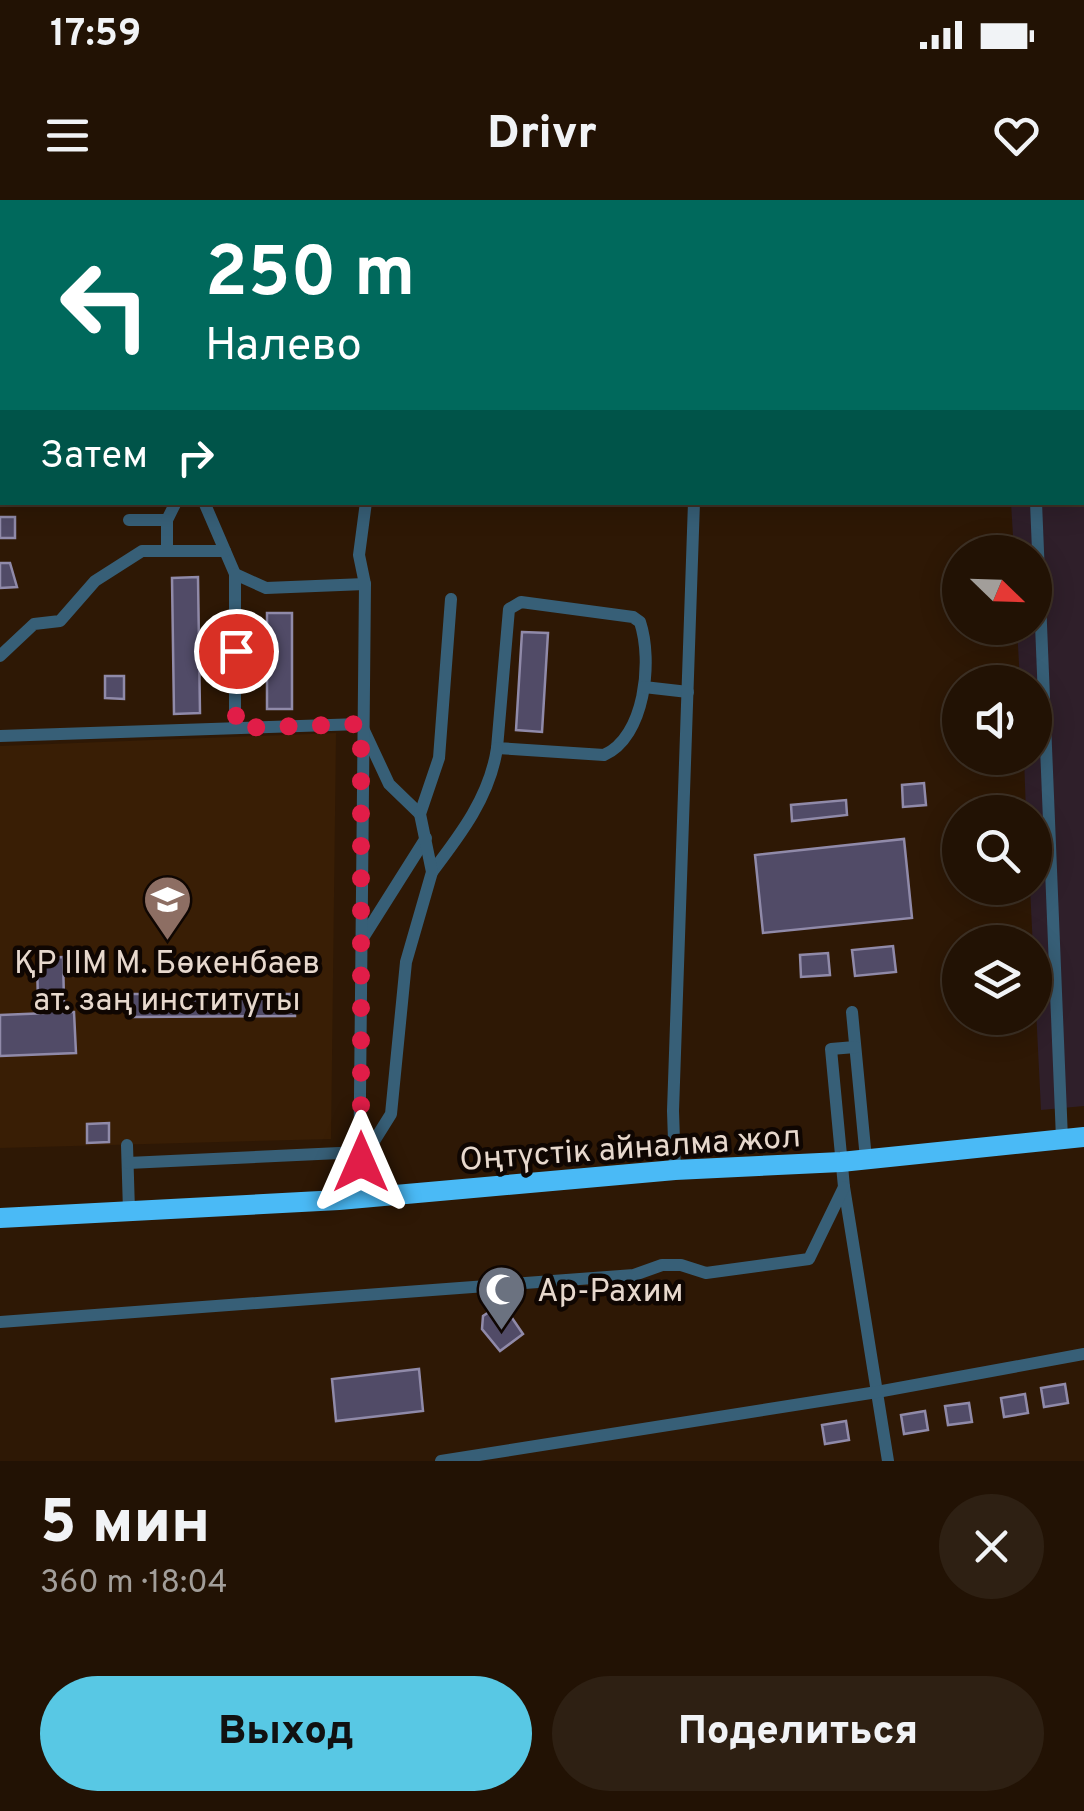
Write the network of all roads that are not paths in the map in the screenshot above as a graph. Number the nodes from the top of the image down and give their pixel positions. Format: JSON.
{"nodes":[{"id":1,"x":175,"y":505,"type":"edge"},
{"id":2,"x":205,"y":505,"type":"edge"},
{"id":3,"x":366,"y":505,"type":"edge"},
{"id":4,"x":694,"y":505,"type":"edge"},
{"id":5,"x":1036,"y":505,"type":"edge"},
{"id":6,"x":130,"y":520,"type":"dead end"},
{"id":7,"x":168,"y":520,"type":"junction"},
{"id":8,"x":225,"y":550,"type":"junction"},
{"id":9,"x":167,"y":551,"type":"junction"},
{"id":10,"x":235,"y":574,"type":"junction"},
{"id":11,"x":364,"y":584,"type":"junction"},
{"id":12,"x":451,"y":599,"type":"dead end"},
{"id":13,"x":0,"y":656,"type":"edge"},
{"id":14,"x":644,"y":687,"type":"junction"},
{"id":15,"x":688,"y":692,"type":"junction"},
{"id":16,"x":361,"y":724,"type":"junction"},
{"id":17,"x":236,"y":728,"type":"junction"},
{"id":18,"x":0,"y":736,"type":"edge"},
{"id":19,"x":497,"y":748,"type":"junction"},
{"id":20,"x":420,"y":814,"type":"junction"},
{"id":21,"x":426,"y":838,"type":"junction"},
{"id":22,"x":432,"y":872,"type":"junction"},
{"id":23,"x":361,"y":942,"type":"junction"},
{"id":24,"x":852,"y":1012,"type":"dead end"},
{"id":25,"x":855,"y":1047,"type":"junction"},
{"id":26,"x":1073,"y":1138,"type":"edge"},
{"id":27,"x":127,"y":1145,"type":"dead end"},
{"id":28,"x":361,"y":1156,"type":"junction"},
{"id":29,"x":866,"y":1159,"type":"junction"},
{"id":30,"x":842,"y":1162,"type":"junction"},
{"id":31,"x":128,"y":1163,"type":"junction"},
{"id":32,"x":675,"y":1170,"type":"junction"},
{"id":33,"x":844,"y":1188,"type":"junction"},
{"id":34,"x":360,"y":1198,"type":"junction"},
{"id":35,"x":129,"y":1212,"type":"junction"},
{"id":36,"x":0,"y":1218,"type":"edge"},
{"id":37,"x":0,"y":1322,"type":"edge"},
{"id":38,"x":1084,"y":1354,"type":"edge"},
{"id":39,"x":877,"y":1392,"type":"junction"},
{"id":40,"x":442,"y":1461,"type":"edge"},
{"id":41,"x":888,"y":1461,"type":"edge"}],
"edges":[{"from":1,"to":7,"type":"street"},
{"from":2,"to":8,"type":"street"},
{"from":3,"to":11,"type":"street"},
{"from":4,"to":15,"type":"street"},
{"from":5,"to":26,"type":"street"},
{"from":6,"to":7,"type":"street"},
{"from":7,"to":9,"type":"street"},
{"from":8,"to":9,"type":"street"},
{"from":8,"to":10,"type":"street"},
{"from":9,"to":13,"type":"street"},
{"from":10,"to":11,"type":"street"},
{"from":10,"to":17,"type":"street"},
{"from":11,"to":16,"type":"street"},
{"from":12,"to":20,"type":"street"},
{"from":14,"to":15,"type":"street"},
{"from":14,"to":19,"type":"street"},
{"from":14,"to":19,"type":"street"},
{"from":15,"to":32,"type":"street"},
{"from":16,"to":17,"type":"street"},
{"from":16,"to":20,"type":"street"},
{"from":16,"to":23,"type":"street"},
{"from":17,"to":18,"type":"street"},
{"from":19,"to":22,"type":"street"},
{"from":20,"to":21,"type":"street"},
{"from":21,"to":22,"type":"street"},
{"from":21,"to":23,"type":"street"},
{"from":22,"to":28,"type":"street"},
{"from":23,"to":28,"type":"street"},
{"from":24,"to":25,"type":"street"},
{"from":25,"to":29,"type":"street"},
{"from":25,"to":30,"type":"street"},
{"from":26,"to":29,"type":"highway","name":"Оңтүстік айналма жол"},
{"from":27,"to":31,"type":"street"},
{"from":28,"to":31,"type":"street"},
{"from":28,"to":34,"type":"street"},
{"from":29,"to":30,"type":"highway","name":"Оңтүстік айналма жол"},
{"from":30,"to":32,"type":"highway","name":"Оңтүстік айналма жол"},
{"from":30,"to":33,"type":"street"},
{"from":31,"to":35,"type":"street"},
{"from":32,"to":34,"type":"highway","name":"Оңтүстік айналма жол"},
{"from":33,"to":37,"type":"street"},
{"from":33,"to":39,"type":"street"},
{"from":34,"to":35,"type":"highway","name":"Оңтүстік айналма жол"},
{"from":35,"to":36,"type":"highway","name":"Оңтүстік айналма жол"},
{"from":38,"to":39,"type":"street"},
{"from":39,"to":40,"type":"street"},
{"from":39,"to":41,"type":"street"}]}
